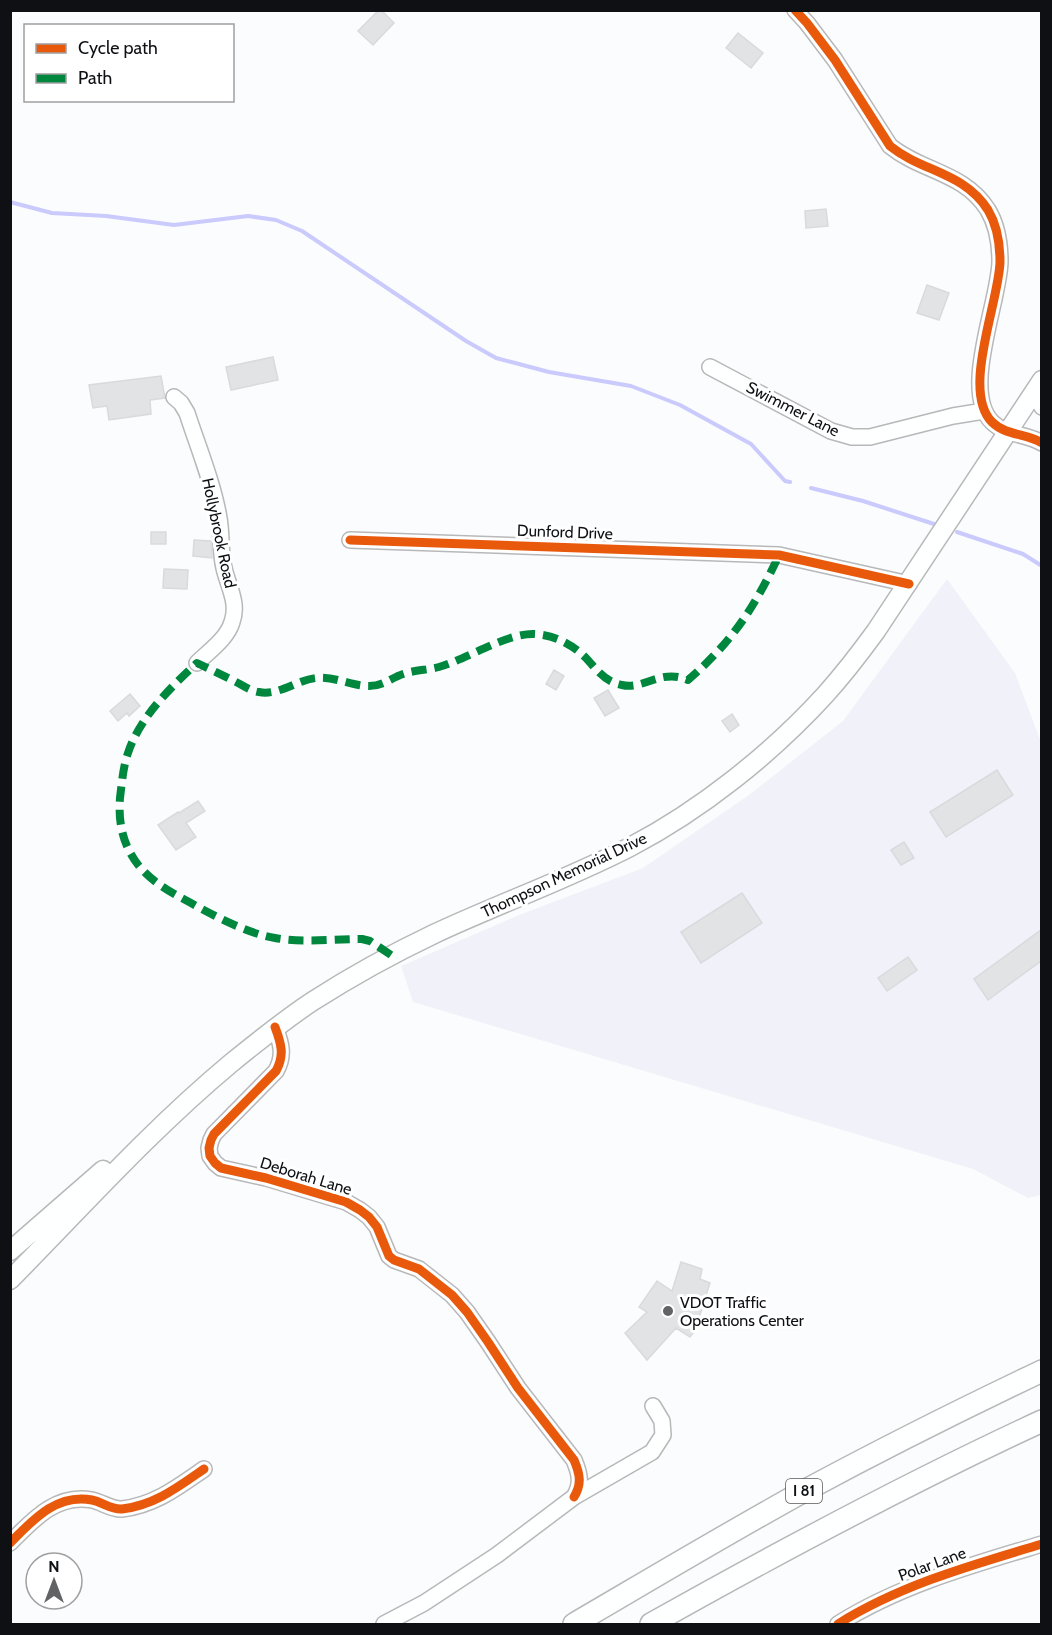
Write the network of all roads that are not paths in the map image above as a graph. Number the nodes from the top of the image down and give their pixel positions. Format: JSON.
{"nodes":[{"id":1,"x":795,"y":10,"type":"edge"},
{"id":2,"x":710,"y":367,"type":"dead end"},
{"id":3,"x":1039,"y":393,"type":"edge"},
{"id":4,"x":174,"y":397,"type":"dead end"},
{"id":5,"x":984,"y":411,"type":"junction"},
{"id":6,"x":1008,"y":432,"type":"junction"},
{"id":7,"x":1041,"y":443,"type":"edge"},
{"id":8,"x":350,"y":540,"type":"dead end"},
{"id":9,"x":909,"y":584,"type":"junction"},
{"id":10,"x":197,"y":663,"type":"dead end"},
{"id":11,"x":275,"y":1027,"type":"junction"},
{"id":12,"x":155,"y":1131,"type":"junction"},
{"id":13,"x":10,"y":1251,"type":"edge"},
{"id":14,"x":10,"y":1280,"type":"edge"},
{"id":15,"x":1041,"y":1371,"type":"edge"},
{"id":16,"x":653,"y":1406,"type":"dead end"},
{"id":17,"x":1041,"y":1421,"type":"edge"},
{"id":18,"x":204,"y":1469,"type":"dead end"},
{"id":19,"x":574,"y":1497,"type":"junction"},
{"id":20,"x":10,"y":1543,"type":"edge"},
{"id":21,"x":1041,"y":1544,"type":"edge"},
{"id":22,"x":384,"y":1624,"type":"edge"},
{"id":23,"x":574,"y":1624,"type":"edge"},
{"id":24,"x":651,"y":1624,"type":"edge"},
{"id":25,"x":838,"y":1624,"type":"edge"}],
"edges":[{"from":1,"to":5,"type":"street"},
{"from":2,"to":5,"type":"street","name":"Swimmer Lane"},
{"from":3,"to":6,"type":"main road","name":"Thompson Memorial Drive"},
{"from":4,"to":10,"type":"street","name":"Hollybrook Road"},
{"from":5,"to":6,"type":"street"},
{"from":6,"to":7,"type":"street"},
{"from":6,"to":9,"type":"main road","name":"Thompson Memorial Drive"},
{"from":8,"to":9,"type":"street","name":"Dunford Drive"},
{"from":9,"to":11,"type":"main road","name":"Thompson Memorial Drive"},
{"from":11,"to":12,"type":"main road","name":"Thompson Memorial Drive"},
{"from":11,"to":19,"type":"street","name":"Deborah Lane"},
{"from":12,"to":13,"type":"main road","name":"Thompson Memorial Drive"},
{"from":12,"to":14,"type":"main road","name":"Thompson Memorial Drive"},
{"from":15,"to":23,"type":"highway","number":"I 81"},
{"from":16,"to":19,"type":"street"},
{"from":17,"to":24,"type":"highway","number":"I 81"},
{"from":18,"to":20,"type":"street"},
{"from":19,"to":22,"type":"street"},
{"from":21,"to":25,"type":"street","name":"Polar Lane"}]}
